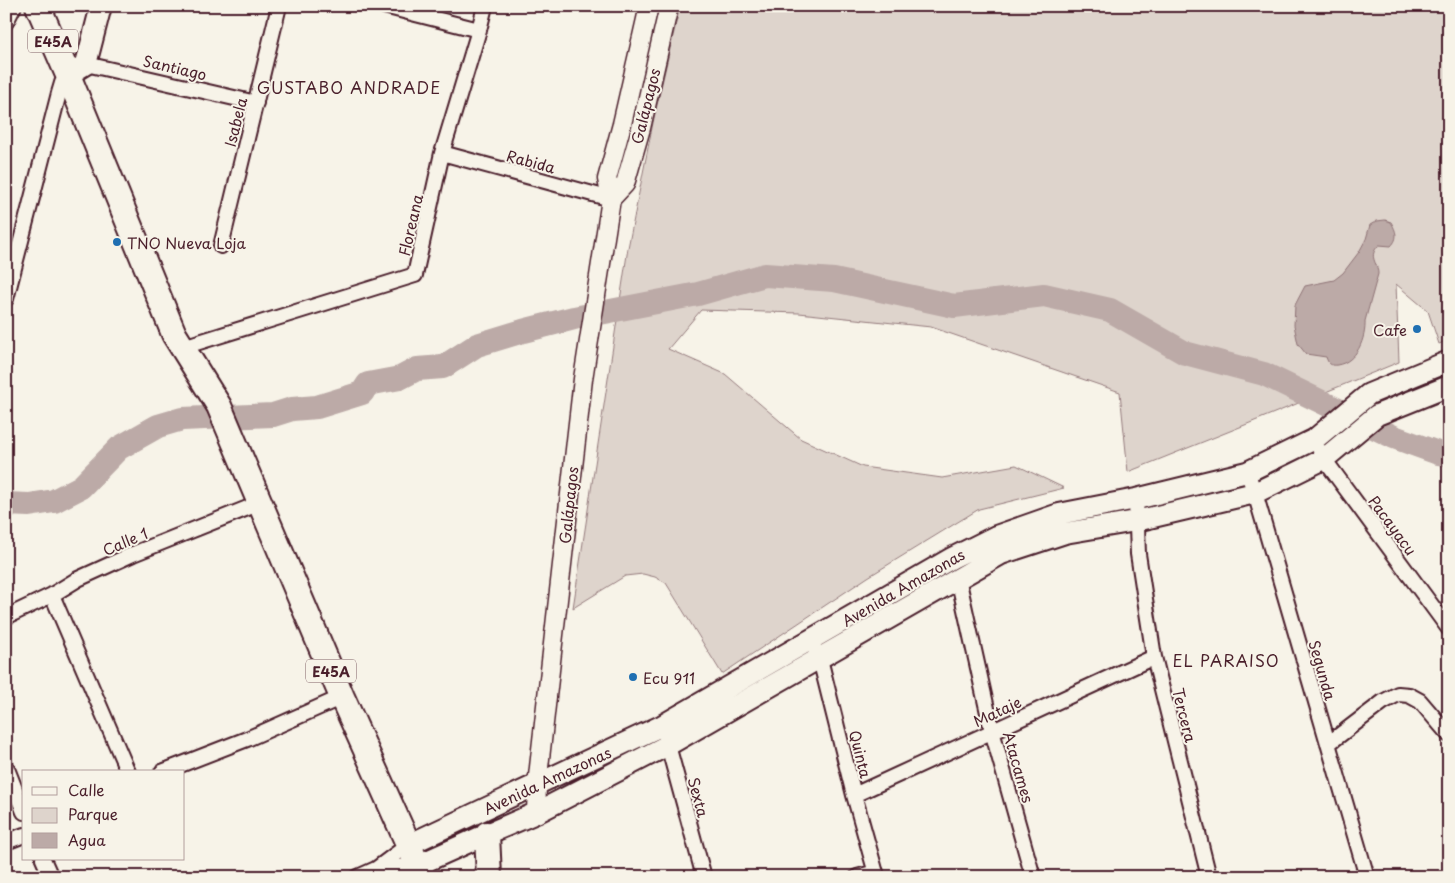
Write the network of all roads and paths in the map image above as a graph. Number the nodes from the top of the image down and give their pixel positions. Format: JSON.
{"nodes":[{"id":1,"x":14,"y":6,"type":"edge"},
{"id":2,"x":38,"y":6,"type":"edge"},
{"id":3,"x":101,"y":6,"type":"edge"},
{"id":4,"x":279,"y":6,"type":"edge"},
{"id":5,"x":384,"y":6,"type":"edge"},
{"id":6,"x":485,"y":6,"type":"edge"},
{"id":7,"x":649,"y":6,"type":"edge"},
{"id":8,"x":668,"y":6,"type":"edge"},
{"id":9,"x":433,"y":12,"type":"edge"},
{"id":10,"x":6,"y":22,"type":"edge"},
{"id":11,"x":479,"y":30,"type":"junction"},
{"id":12,"x":77,"y":70,"type":"junction"},
{"id":13,"x":256,"y":103,"type":"junction"},
{"id":14,"x":442,"y":153,"type":"junction"},
{"id":15,"x":611,"y":199,"type":"junction"},
{"id":16,"x":221,"y":246,"type":"dead end"},
{"id":17,"x":6,"y":299,"type":"edge"},
{"id":18,"x":183,"y":348,"type":"junction"},
{"id":19,"x":1449,"y":361,"type":"edge"},
{"id":20,"x":1449,"y":386,"type":"edge"},
{"id":21,"x":1320,"y":434,"type":"junction"},
{"id":22,"x":1330,"y":454,"type":"junction"},
{"id":23,"x":1247,"y":472,"type":"junction"},
{"id":24,"x":1254,"y":493,"type":"junction"},
{"id":25,"x":1136,"y":499,"type":"junction"},
{"id":26,"x":260,"y":503,"type":"junction"},
{"id":27,"x":1136,"y":521,"type":"junction"},
{"id":28,"x":958,"y":578,"type":"junction"},
{"id":29,"x":52,"y":595,"type":"junction"},
{"id":30,"x":6,"y":617,"type":"edge"},
{"id":31,"x":1449,"y":629,"type":"edge"},
{"id":32,"x":810,"y":640,"type":"junction"},
{"id":33,"x":1154,"y":657,"type":"junction"},
{"id":34,"x":820,"y":659,"type":"junction"},
{"id":35,"x":342,"y":697,"type":"junction"},
{"id":36,"x":663,"y":725,"type":"junction"},
{"id":37,"x":992,"y":731,"type":"junction"},
{"id":38,"x":1449,"y":735,"type":"edge"},
{"id":39,"x":1328,"y":744,"type":"junction"},
{"id":40,"x":668,"y":745,"type":"junction"},
{"id":41,"x":6,"y":766,"type":"edge"},
{"id":42,"x":127,"y":770,"type":"edge"},
{"id":43,"x":167,"y":770,"type":"edge"},
{"id":44,"x":537,"y":785,"type":"junction"},
{"id":45,"x":854,"y":795,"type":"junction"},
{"id":46,"x":22,"y":807,"type":"edge"},
{"id":47,"x":536,"y":813,"type":"junction"},
{"id":48,"x":487,"y":834,"type":"junction"},
{"id":49,"x":22,"y":836,"type":"edge"},
{"id":50,"x":6,"y":842,"type":"edge"},
{"id":51,"x":43,"y":860,"type":"edge"},
{"id":52,"x":416,"y":862,"type":"edge"},
{"id":53,"x":376,"y":869,"type":"junction"},
{"id":54,"x":876,"y":874,"type":"edge"},
{"id":55,"x":51,"y":877,"type":"edge"},
{"id":56,"x":358,"y":877,"type":"edge"},
{"id":57,"x":489,"y":877,"type":"edge"},
{"id":58,"x":704,"y":877,"type":"edge"},
{"id":59,"x":857,"y":877,"type":"edge"},
{"id":60,"x":1033,"y":877,"type":"edge"},
{"id":61,"x":1210,"y":877,"type":"edge"},
{"id":62,"x":1367,"y":877,"type":"edge"}],
"edges":[{"from":1,"to":10,"type":"street"},
{"from":2,"to":12,"type":"highway","number":"E45A"},
{"from":3,"to":12,"type":"main road"},
{"from":4,"to":13,"type":"street","name":"Isabela"},
{"from":5,"to":9,"type":"street"},
{"from":6,"to":11,"type":"street","name":"Floreana"},
{"from":7,"to":15,"type":"street","name":"Galápagos"},
{"from":8,"to":15,"type":"street","name":"Galápagos"},
{"from":9,"to":11,"type":"street"},
{"from":11,"to":14,"type":"street","name":"Floreana"},
{"from":12,"to":13,"type":"street","name":"Santiago"},
{"from":12,"to":17,"type":"street"},
{"from":12,"to":18,"type":"highway","number":"E45A"},
{"from":13,"to":16,"type":"street","name":"Isabela"},
{"from":14,"to":15,"type":"street","name":"Rabida"},
{"from":14,"to":18,"type":"street","name":"Floreana"},
{"from":15,"to":44,"type":"street","name":"Galápagos"},
{"from":18,"to":26,"type":"highway","number":"E45A"},
{"from":19,"to":21,"type":"main road","name":"Avenida Amazonas"},
{"from":20,"to":22,"type":"main road","name":"Avenida Amazonas"},
{"from":21,"to":22,"type":"street","name":"Pacayacu"},
{"from":21,"to":23,"type":"main road","name":"Avenida Amazonas"},
{"from":22,"to":24,"type":"main road","name":"Avenida Amazonas"},
{"from":22,"to":31,"type":"street","name":"Pacayacu"},
{"from":23,"to":24,"type":"street","name":"Segunda"},
{"from":23,"to":25,"type":"main road","name":"Avenida Amazonas"},
{"from":24,"to":27,"type":"main road","name":"Avenida Amazonas"},
{"from":24,"to":39,"type":"street","name":"Segunda"},
{"from":25,"to":27,"type":"street","name":"Tercera"},
{"from":25,"to":32,"type":"main road","name":"Avenida Amazonas"},
{"from":26,"to":29,"type":"street","name":"Calle 1"},
{"from":26,"to":35,"type":"highway","number":"E45A"},
{"from":27,"to":28,"type":"main road","name":"Avenida Amazonas"},
{"from":27,"to":33,"type":"street","name":"Tercera"},
{"from":28,"to":34,"type":"main road","name":"Avenida Amazonas"},
{"from":28,"to":37,"type":"street","name":"Atacames"},
{"from":29,"to":30,"type":"street","name":"Calle 1"},
{"from":29,"to":42,"type":"street"},
{"from":32,"to":34,"type":"street","name":"Quinta"},
{"from":32,"to":36,"type":"main road","name":"Avenida Amazonas"},
{"from":33,"to":37,"type":"street","name":"Mataje"},
{"from":33,"to":61,"type":"street","name":"Tercera"},
{"from":34,"to":40,"type":"main road","name":"Avenida Amazonas"},
{"from":34,"to":45,"type":"street","name":"Quinta"},
{"from":35,"to":43,"type":"street"},
{"from":35,"to":52,"type":"highway","number":"E45A"},
{"from":36,"to":40,"type":"street","name":"Sexta"},
{"from":36,"to":44,"type":"main road","name":"Avenida Amazonas"},
{"from":37,"to":45,"type":"street","name":"Mataje"},
{"from":37,"to":60,"type":"street","name":"Atacames"},
{"from":38,"to":39,"type":"street"},
{"from":39,"to":62,"type":"street","name":"Segunda"},
{"from":40,"to":47,"type":"main road","name":"Avenida Amazonas"},
{"from":40,"to":58,"type":"street","name":"Sexta"},
{"from":41,"to":46,"type":"street"},
{"from":44,"to":47,"type":"street","name":"Galápagos"},
{"from":44,"to":52,"type":"main road","name":"Avenida Amazonas"},
{"from":45,"to":54,"type":"street","name":"Quinta"},
{"from":47,"to":48,"type":"main road","name":"Avenida Amazonas"},
{"from":48,"to":52,"type":"main road","name":"Avenida Amazonas"},
{"from":48,"to":57,"type":"highway"},
{"from":49,"to":50,"type":"street"},
{"from":51,"to":55,"type":"street"},
{"from":52,"to":53,"type":"street","name":"Avenida Amazonas"},
{"from":52,"to":53,"type":"street","name":"Avenida Amazonas"},
{"from":53,"to":56,"type":"street","name":"Avenida Amazonas"},
{"from":54,"to":59,"type":"street"}]}
